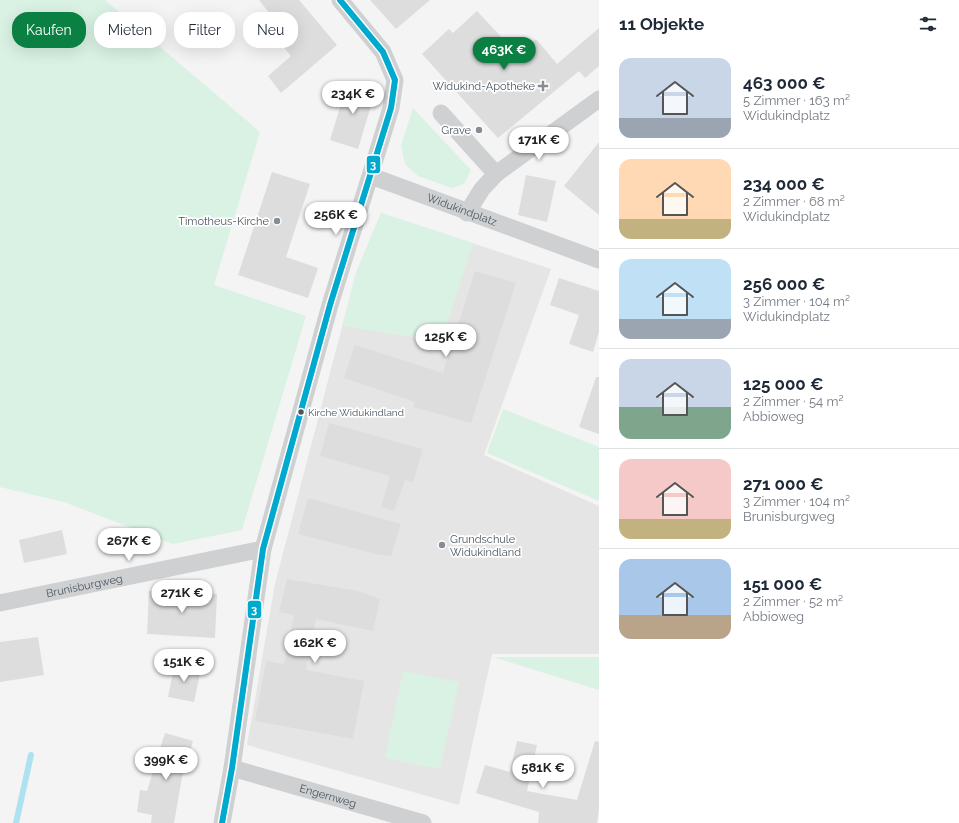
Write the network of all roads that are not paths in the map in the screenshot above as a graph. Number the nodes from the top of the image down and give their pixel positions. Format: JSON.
{"nodes":[{"id":1,"x":340,"y":0,"type":"edge"},
{"id":2,"x":599,"y":99,"type":"edge"},
{"id":3,"x":441,"y":113,"type":"dead end"},
{"id":4,"x":496,"y":174,"type":"junction"},
{"id":5,"x":371,"y":176,"type":"junction"},
{"id":6,"x":467,"y":213,"type":"junction"},
{"id":7,"x":599,"y":260,"type":"edge"},
{"id":8,"x":263,"y":549,"type":"junction"},
{"id":9,"x":0,"y":604,"type":"edge"},
{"id":10,"x":232,"y":768,"type":"junction"},
{"id":11,"x":222,"y":823,"type":"edge"},
{"id":12,"x":423,"y":823,"type":"edge"}],
"edges":[{"from":1,"to":5,"type":"street"},
{"from":2,"to":4,"type":"street"},
{"from":3,"to":4,"type":"street"},
{"from":4,"to":6,"type":"street"},
{"from":5,"to":6,"type":"street","name":"Widukindplatz"},
{"from":5,"to":8,"type":"street"},
{"from":6,"to":7,"type":"street","name":"Widukindplatz"},
{"from":8,"to":9,"type":"street","name":"Brunisburgweg"},
{"from":8,"to":10,"type":"street"},
{"from":10,"to":11,"type":"street"},
{"from":10,"to":12,"type":"street","name":"Engernweg"}]}
